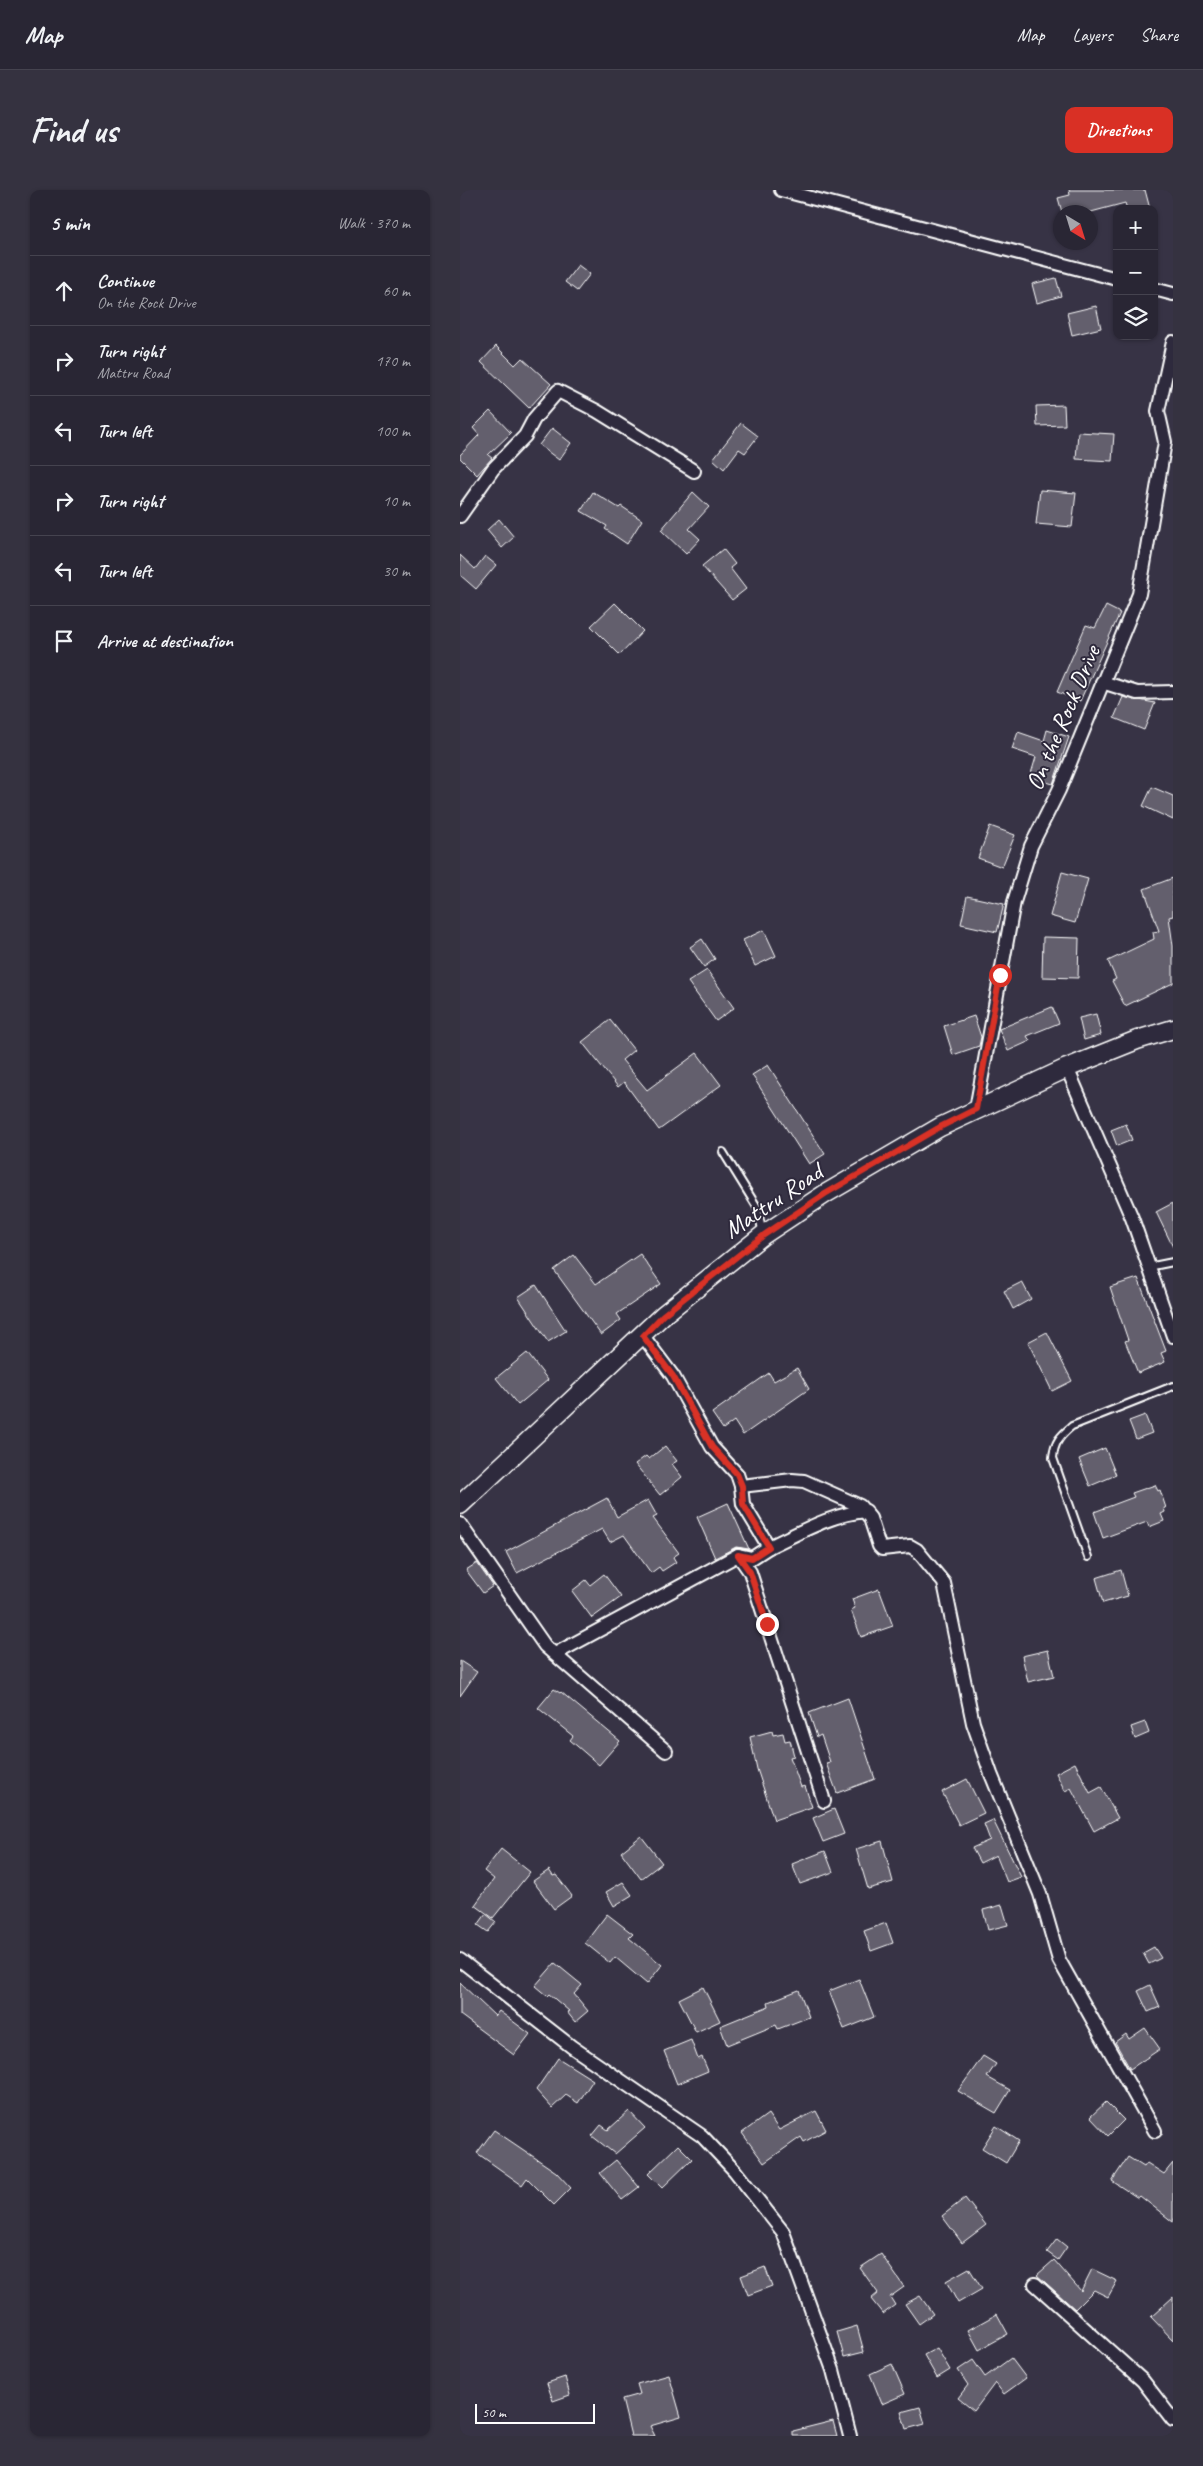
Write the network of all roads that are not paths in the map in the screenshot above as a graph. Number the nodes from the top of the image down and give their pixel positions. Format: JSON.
{"nodes":[{"id":1,"x":781,"y":190,"type":"edge"},
{"id":2,"x":1113,"y":278,"type":"edge"},
{"id":3,"x":1158,"y":290,"type":"edge"},
{"id":4,"x":1173,"y":294,"type":"edge"},
{"id":5,"x":1173,"y":342,"type":"edge"},
{"id":6,"x":694,"y":471,"type":"dead end"},
{"id":7,"x":460,"y":516,"type":"edge"},
{"id":8,"x":1102,"y":682,"type":"junction"},
{"id":9,"x":1173,"y":692,"type":"edge"},
{"id":10,"x":1173,"y":1029,"type":"edge"},
{"id":11,"x":1066,"y":1068,"type":"junction"},
{"id":12,"x":976,"y":1109,"type":"junction"},
{"id":13,"x":724,"y":1152,"type":"dead end"},
{"id":14,"x":764,"y":1235,"type":"junction"},
{"id":15,"x":1173,"y":1262,"type":"edge"},
{"id":16,"x":1148,"y":1268,"type":"junction"},
{"id":17,"x":643,"y":1336,"type":"junction"},
{"id":18,"x":1173,"y":1336,"type":"edge"},
{"id":19,"x":1173,"y":1386,"type":"edge"},
{"id":20,"x":742,"y":1486,"type":"junction"},
{"id":21,"x":460,"y":1505,"type":"edge"},
{"id":22,"x":866,"y":1511,"type":"junction"},
{"id":23,"x":460,"y":1524,"type":"edge"},
{"id":24,"x":769,"y":1547,"type":"junction"},
{"id":25,"x":738,"y":1555,"type":"junction"},
{"id":26,"x":1088,"y":1557,"type":"dead end"},
{"id":27,"x":555,"y":1654,"type":"junction"},
{"id":28,"x":666,"y":1752,"type":"dead end"},
{"id":29,"x":824,"y":1801,"type":"dead end"},
{"id":30,"x":460,"y":1960,"type":"edge"},
{"id":31,"x":1155,"y":2131,"type":"dead end"},
{"id":32,"x":1035,"y":2284,"type":"dead end"},
{"id":33,"x":1173,"y":2420,"type":"edge"},
{"id":34,"x":850,"y":2436,"type":"edge"}],
"edges":[{"from":1,"to":2,"type":"street"},
{"from":3,"to":4,"type":"street"},
{"from":5,"to":8,"type":"street","name":"On the Rock Drive"},
{"from":6,"to":7,"type":"street"},
{"from":8,"to":9,"type":"street"},
{"from":8,"to":12,"type":"street","name":"On the Rock Drive"},
{"from":10,"to":11,"type":"main road","name":"Mattru Road"},
{"from":11,"to":12,"type":"main road","name":"Mattru Road"},
{"from":11,"to":16,"type":"street"},
{"from":12,"to":14,"type":"main road","name":"Mattru Road"},
{"from":13,"to":14,"type":"lane"},
{"from":14,"to":17,"type":"main road","name":"Mattru Road"},
{"from":15,"to":16,"type":"lane"},
{"from":16,"to":18,"type":"street"},
{"from":17,"to":20,"type":"street"},
{"from":17,"to":21,"type":"main road","name":"Mattru Road"},
{"from":19,"to":26,"type":"lane"},
{"from":20,"to":22,"type":"street"},
{"from":20,"to":24,"type":"street"},
{"from":22,"to":24,"type":"street"},
{"from":22,"to":31,"type":"street"},
{"from":23,"to":27,"type":"street"},
{"from":24,"to":25,"type":"street"},
{"from":25,"to":27,"type":"street"},
{"from":25,"to":29,"type":"street"},
{"from":27,"to":28,"type":"street"},
{"from":30,"to":34,"type":"street"},
{"from":32,"to":33,"type":"street"}]}
